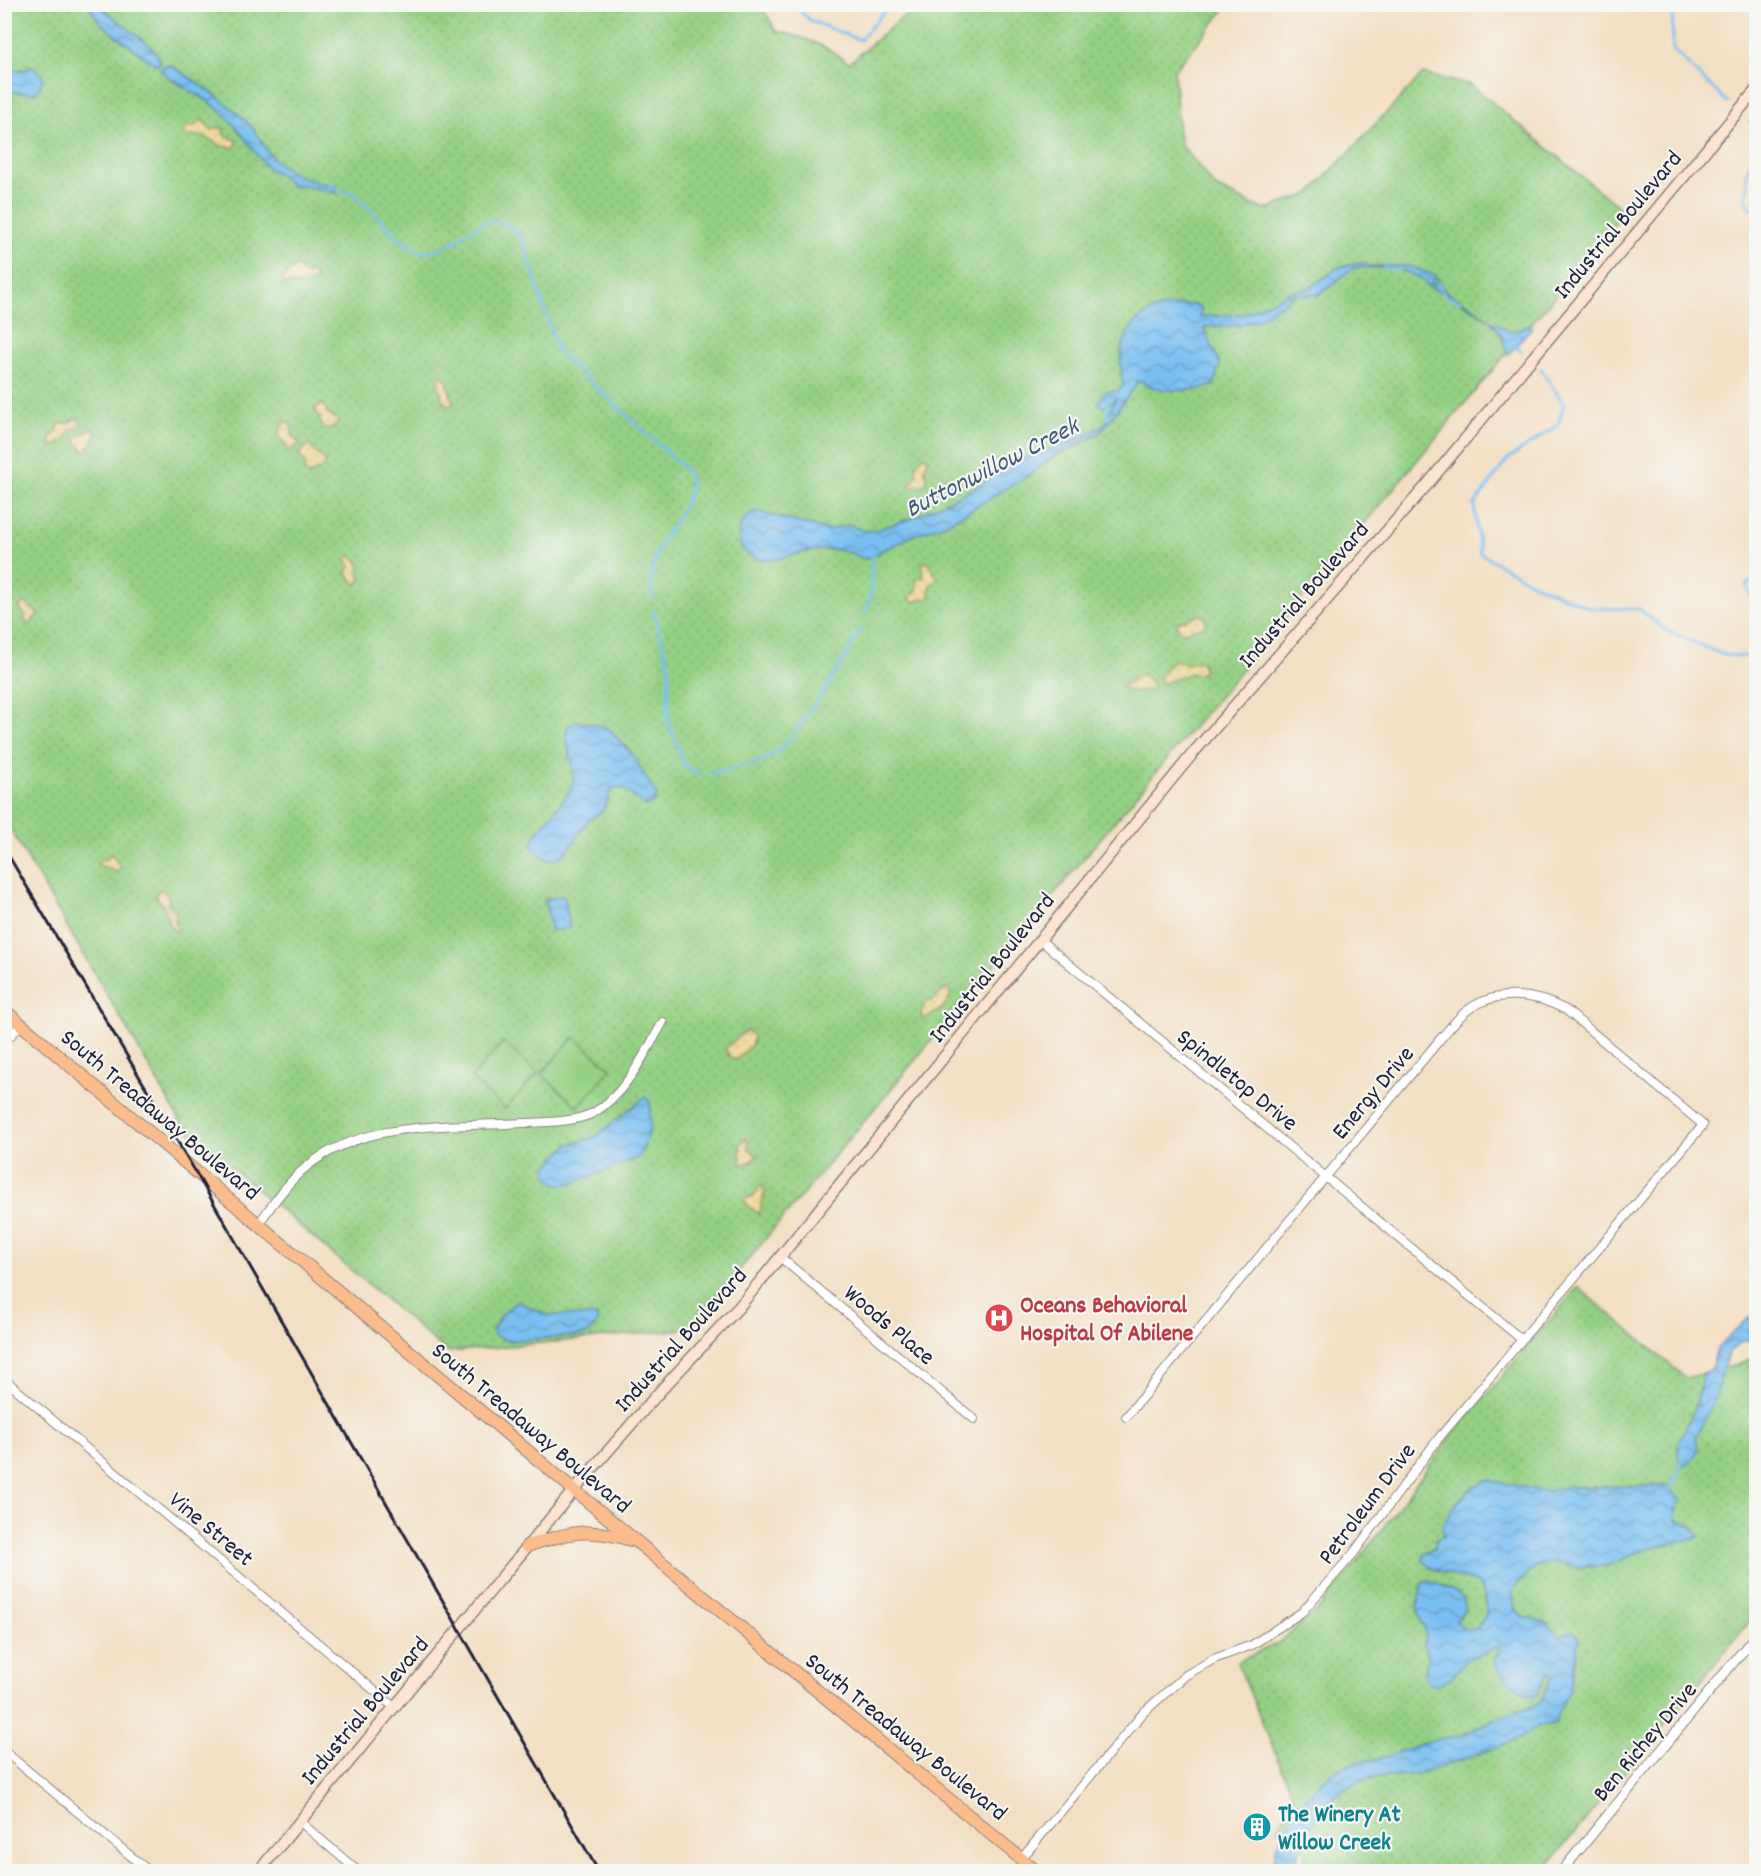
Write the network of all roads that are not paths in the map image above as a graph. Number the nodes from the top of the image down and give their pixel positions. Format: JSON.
{"nodes":[{"id":1,"x":1756,"y":90,"type":"edge"},
{"id":2,"x":1040,"y":940,"type":"junction"},
{"id":3,"x":4,"y":1010,"type":"edge"},
{"id":4,"x":663,"y":1023,"type":"dead end"},
{"id":5,"x":21,"y":1024,"type":"junction"},
{"id":6,"x":4,"y":1043,"type":"edge"},
{"id":7,"x":1703,"y":1125,"type":"joint"},
{"id":8,"x":1327,"y":1177,"type":"junction"},
{"id":9,"x":258,"y":1223,"type":"junction"},
{"id":10,"x":780,"y":1257,"type":"junction"},
{"id":11,"x":1521,"y":1339,"type":"junction"},
{"id":12,"x":4,"y":1379,"type":"edge"},
{"id":13,"x":1126,"y":1417,"type":"dead end"},
{"id":14,"x":974,"y":1419,"type":"dead end"},
{"id":15,"x":574,"y":1490,"type":"junction"},
{"id":16,"x":636,"y":1541,"type":"junction"},
{"id":17,"x":527,"y":1546,"type":"junction"},
{"id":18,"x":1756,"y":1635,"type":"edge"},
{"id":19,"x":395,"y":1708,"type":"junction"},
{"id":20,"x":4,"y":1752,"type":"edge"},
{"id":21,"x":300,"y":1821,"type":"junction"},
{"id":22,"x":1022,"y":1858,"type":"junction"},
{"id":23,"x":150,"y":1872,"type":"edge"},
{"id":24,"x":258,"y":1872,"type":"edge"},
{"id":25,"x":359,"y":1872,"type":"edge"},
{"id":26,"x":1037,"y":1872,"type":"edge"},
{"id":27,"x":1561,"y":1872,"type":"edge"}],
"edges":[{"from":1,"to":2,"type":"main road","name":"Industrial Boulevard"},
{"from":2,"to":8,"type":"street","name":"Spindletop Drive"},
{"from":2,"to":10,"type":"main road","name":"Industrial Boulevard"},
{"from":3,"to":5,"type":"main road","name":"South Treadaway Boulevard"},
{"from":4,"to":9,"type":"street"},
{"from":5,"to":6,"type":"street"},
{"from":5,"to":9,"type":"main road","name":"South Treadaway Boulevard"},
{"from":7,"to":8,"type":"street","name":"Energy Drive"},
{"from":7,"to":11,"type":"street","name":"Petroleum Drive"},
{"from":8,"to":11,"type":"street","name":"Spindletop Drive"},
{"from":8,"to":13,"type":"street","name":"Energy Drive"},
{"from":9,"to":15,"type":"main road","name":"South Treadaway Boulevard"},
{"from":10,"to":14,"type":"street","name":"Woods Place"},
{"from":10,"to":15,"type":"main road","name":"Industrial Boulevard"},
{"from":11,"to":22,"type":"street","name":"Petroleum Drive"},
{"from":12,"to":19,"type":"street","name":"Vine Street"},
{"from":15,"to":16,"type":"main road","name":"South Treadaway Boulevard"},
{"from":15,"to":17,"type":"main road","name":"Industrial Boulevard"},
{"from":16,"to":17,"type":"main road"},
{"from":16,"to":22,"type":"main road","name":"South Treadaway Boulevard"},
{"from":17,"to":19,"type":"main road","name":"Industrial Boulevard"},
{"from":18,"to":27,"type":"street","name":"Ben Richey Drive"},
{"from":19,"to":21,"type":"main road","name":"Industrial Boulevard"},
{"from":20,"to":23,"type":"street"},
{"from":21,"to":24,"type":"main road","name":"Industrial Boulevard"},
{"from":21,"to":25,"type":"street"},
{"from":22,"to":26,"type":"main road","name":"South Treadaway Boulevard"}]}
